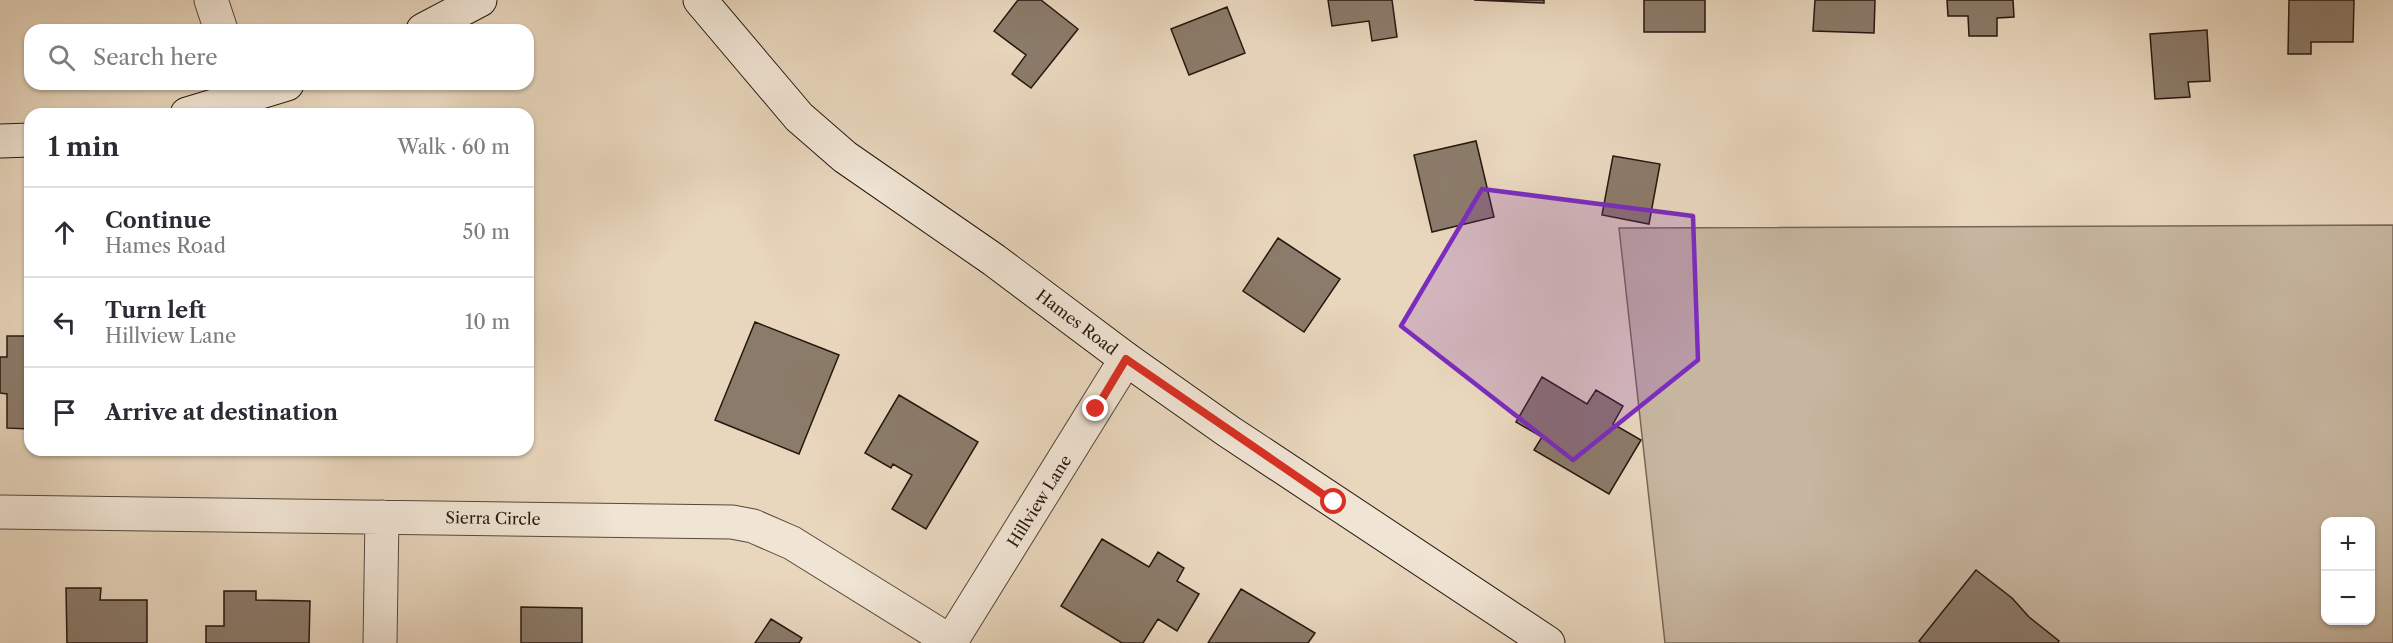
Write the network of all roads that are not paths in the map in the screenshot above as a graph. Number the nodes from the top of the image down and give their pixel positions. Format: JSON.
{"nodes":[{"id":1,"x":211,"y":0,"type":"edge"},
{"id":2,"x":480,"y":0,"type":"edge"},
{"id":3,"x":700,"y":0,"type":"edge"},
{"id":4,"x":219,"y":24,"type":"edge"},
{"id":5,"x":434,"y":24,"type":"edge"},
{"id":6,"x":241,"y":91,"type":"edge"},
{"id":7,"x":201,"y":108,"type":"edge"},
{"id":8,"x":24,"y":140,"type":"edge"},
{"id":9,"x":0,"y":141,"type":"edge"},
{"id":10,"x":1126,"y":359,"type":"junction"},
{"id":11,"x":0,"y":512,"type":"edge"},
{"id":12,"x":382,"y":517,"type":"junction"},
{"id":13,"x":380,"y":643,"type":"edge"},
{"id":14,"x":952,"y":643,"type":"edge"},
{"id":15,"x":1548,"y":643,"type":"edge"}],
"edges":[{"from":1,"to":4,"type":"street"},
{"from":2,"to":5,"type":"street"},
{"from":3,"to":10,"type":"street","name":"Hames Road"},
{"from":6,"to":7,"type":"street"},
{"from":8,"to":9,"type":"street"},
{"from":10,"to":14,"type":"street","name":"Hillview Lane"},
{"from":10,"to":15,"type":"street","name":"Hames Road"},
{"from":11,"to":12,"type":"street","name":"Sierra Circle"},
{"from":12,"to":13,"type":"street"},
{"from":12,"to":14,"type":"street","name":"Sierra Circle"}]}
